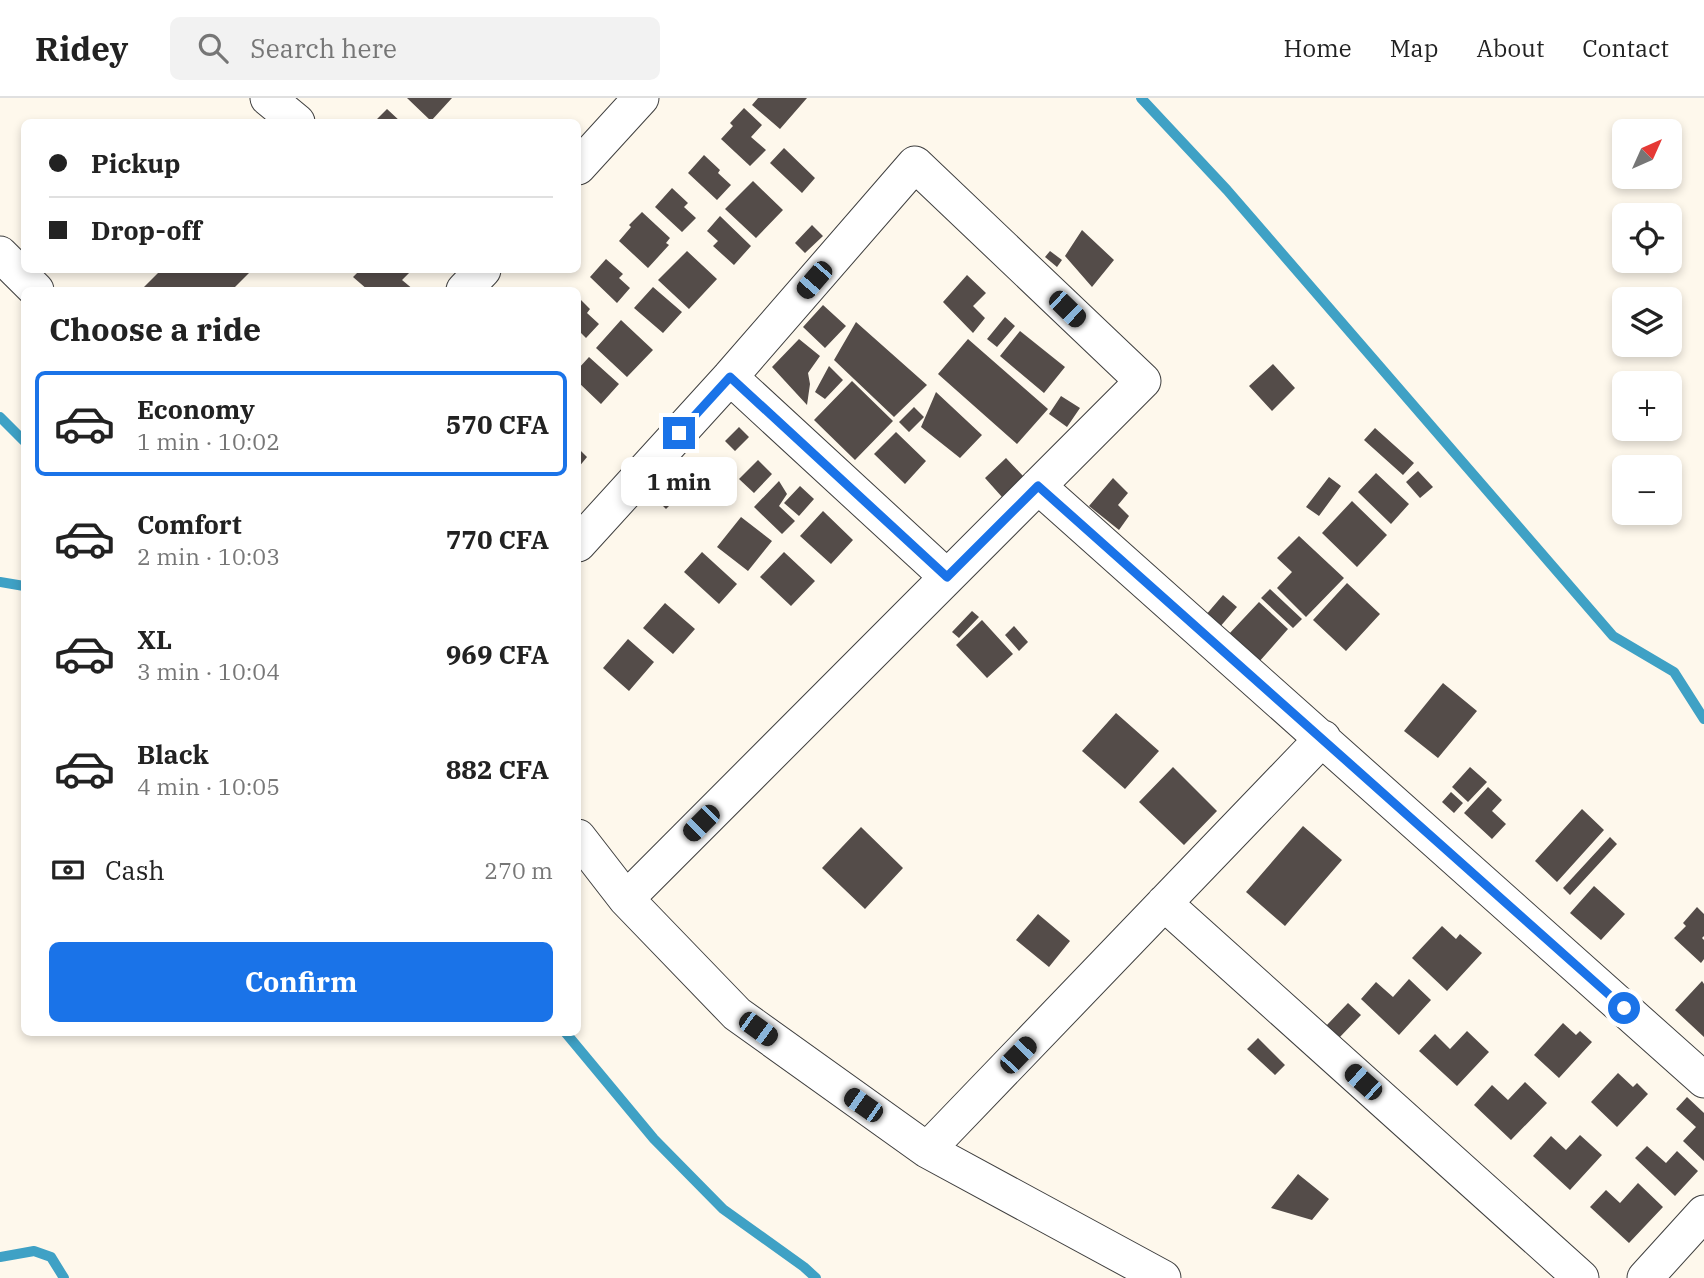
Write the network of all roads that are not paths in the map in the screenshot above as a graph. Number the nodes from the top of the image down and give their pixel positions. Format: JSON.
{"nodes":[{"id":1,"x":268,"y":98,"type":"edge"},
{"id":2,"x":641,"y":98,"type":"edge"},
{"id":3,"x":293,"y":119,"type":"edge"},
{"id":4,"x":581,"y":164,"type":"edge"},
{"id":5,"x":0,"y":254,"type":"edge"},
{"id":6,"x":33,"y":287,"type":"edge"},
{"id":7,"x":730,"y":377,"type":"junction"},
{"id":8,"x":1038,"y":486,"type":"junction"},
{"id":9,"x":581,"y":541,"type":"edge"},
{"id":10,"x":947,"y":577,"type":"junction"},
{"id":11,"x":1323,"y":738,"type":"junction"},
{"id":12,"x":581,"y":841,"type":"edge"},
{"id":13,"x":626,"y":899,"type":"junction"},
{"id":14,"x":1164,"y":903,"type":"junction"},
{"id":15,"x":1704,"y":1080,"type":"edge"},
{"id":16,"x":927,"y":1150,"type":"junction"},
{"id":17,"x":1704,"y":1213,"type":"edge"},
{"id":18,"x":1163,"y":1278,"type":"edge"},
{"id":19,"x":1581,"y":1278,"type":"edge"},
{"id":20,"x":1645,"y":1278,"type":"edge"}],
"edges":[{"from":1,"to":3,"type":"street"},
{"from":2,"to":4,"type":"street"},
{"from":5,"to":6,"type":"street"},
{"from":7,"to":8,"type":"street"},
{"from":7,"to":9,"type":"street"},
{"from":7,"to":10,"type":"street"},
{"from":8,"to":10,"type":"street"},
{"from":8,"to":11,"type":"street"},
{"from":10,"to":13,"type":"street"},
{"from":11,"to":14,"type":"street"},
{"from":11,"to":15,"type":"street"},
{"from":12,"to":13,"type":"street"},
{"from":13,"to":16,"type":"street"},
{"from":14,"to":16,"type":"street"},
{"from":14,"to":19,"type":"street"},
{"from":16,"to":18,"type":"street"},
{"from":17,"to":20,"type":"street"}]}
